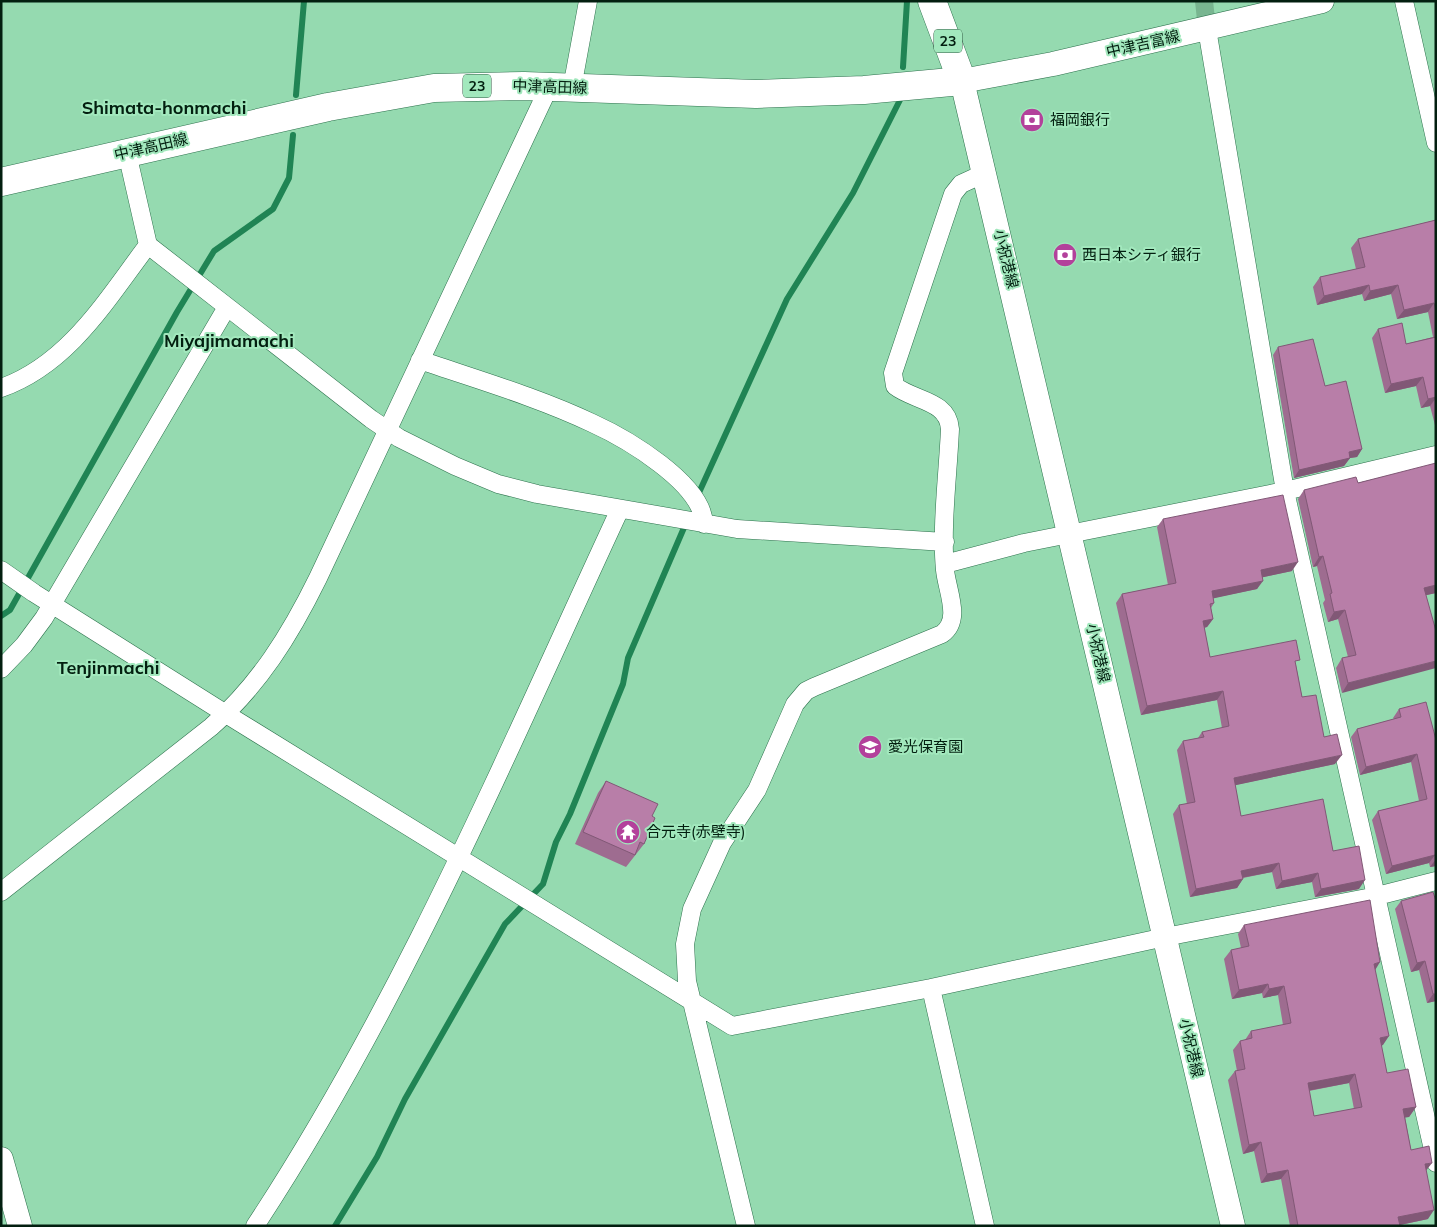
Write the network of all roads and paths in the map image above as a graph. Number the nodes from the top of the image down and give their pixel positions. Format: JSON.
{"nodes":[{"id":1,"x":588,"y":1,"type":"edge"},
{"id":2,"x":932,"y":1,"type":"edge"},
{"id":3,"x":1322,"y":1,"type":"edge"},
{"id":4,"x":1404,"y":1,"type":"edge"},
{"id":5,"x":1208,"y":29,"type":"junction"},
{"id":6,"x":962,"y":81,"type":"junction"},
{"id":7,"x":560,"y":88,"type":"junction"},
{"id":8,"x":1436,"y":143,"type":"edge"},
{"id":9,"x":127,"y":153,"type":"junction"},
{"id":10,"x":985,"y":172,"type":"junction"},
{"id":11,"x":1,"y":182,"type":"edge"},
{"id":12,"x":148,"y":245,"type":"junction"},
{"id":13,"x":227,"y":307,"type":"junction"},
{"id":14,"x":420,"y":360,"type":"junction"},
{"id":15,"x":1,"y":388,"type":"edge"},
{"id":16,"x":388,"y":430,"type":"junction"},
{"id":17,"x":1436,"y":455,"type":"edge"},
{"id":18,"x":1285,"y":491,"type":"junction"},
{"id":19,"x":620,"y":509,"type":"junction"},
{"id":20,"x":704,"y":524,"type":"junction"},
{"id":21,"x":1070,"y":533,"type":"junction"},
{"id":22,"x":944,"y":542,"type":"junction"},
{"id":23,"x":945,"y":564,"type":"junction"},
{"id":24,"x":1,"y":570,"type":"edge"},
{"id":25,"x":52,"y":605,"type":"junction"},
{"id":26,"x":1,"y":669,"type":"edge"},
{"id":27,"x":226,"y":714,"type":"junction"},
{"id":28,"x":458,"y":858,"type":"junction"},
{"id":29,"x":1436,"y":881,"type":"edge"},
{"id":30,"x":1,"y":892,"type":"edge"},
{"id":31,"x":1377,"y":896,"type":"junction"},
{"id":32,"x":1165,"y":937,"type":"junction"},
{"id":33,"x":931,"y":988,"type":"junction"},
{"id":34,"x":692,"y":1003,"type":"junction"},
{"id":35,"x":1,"y":1159,"type":"edge"},
{"id":36,"x":1436,"y":1163,"type":"edge"},
{"id":37,"x":20,"y":1226,"type":"edge"},
{"id":38,"x":255,"y":1226,"type":"edge"},
{"id":39,"x":746,"y":1226,"type":"edge"},
{"id":40,"x":985,"y":1226,"type":"edge"},
{"id":41,"x":1233,"y":1226,"type":"edge"}],
"edges":[{"from":1,"to":7,"type":"street"},
{"from":2,"to":6,"type":"main road","number":"23"},
{"from":3,"to":5,"type":"main road","name":"中津吉富線"},
{"from":4,"to":8,"type":"street"},
{"from":5,"to":6,"type":"main road","name":"中津吉富線"},
{"from":5,"to":18,"type":"street"},
{"from":6,"to":7,"type":"main road","name":"中津高田線","number":"23"},
{"from":6,"to":10,"type":"main road","name":"小祝港線"},
{"from":7,"to":9,"type":"main road","name":"中津高田線","number":"23"},
{"from":7,"to":14,"type":"street"},
{"from":9,"to":11,"type":"main road","name":"中津高田線","number":"23"},
{"from":9,"to":12,"type":"street"},
{"from":10,"to":21,"type":"main road","name":"小祝港線"},
{"from":10,"to":22,"type":"street"},
{"from":12,"to":13,"type":"street"},
{"from":12,"to":15,"type":"street"},
{"from":13,"to":16,"type":"street"},
{"from":13,"to":25,"type":"street"},
{"from":14,"to":16,"type":"street"},
{"from":14,"to":20,"type":"street"},
{"from":16,"to":19,"type":"street"},
{"from":16,"to":27,"type":"street"},
{"from":17,"to":18,"type":"street"},
{"from":18,"to":21,"type":"street"},
{"from":18,"to":31,"type":"street"},
{"from":19,"to":20,"type":"street"},
{"from":19,"to":28,"type":"street"},
{"from":20,"to":22,"type":"street"},
{"from":21,"to":23,"type":"street"},
{"from":21,"to":32,"type":"main road","name":"小祝港線"},
{"from":22,"to":23,"type":"street"},
{"from":23,"to":34,"type":"street"},
{"from":24,"to":25,"type":"street"},
{"from":25,"to":26,"type":"street"},
{"from":25,"to":27,"type":"street"},
{"from":27,"to":28,"type":"street"},
{"from":27,"to":30,"type":"street"},
{"from":28,"to":34,"type":"street"},
{"from":28,"to":38,"type":"street"},
{"from":29,"to":31,"type":"street"},
{"from":31,"to":32,"type":"street"},
{"from":31,"to":36,"type":"street"},
{"from":32,"to":33,"type":"street"},
{"from":32,"to":41,"type":"main road","name":"小祝港線"},
{"from":33,"to":34,"type":"street"},
{"from":33,"to":40,"type":"street"},
{"from":34,"to":39,"type":"street"},
{"from":35,"to":37,"type":"main road"}]}
